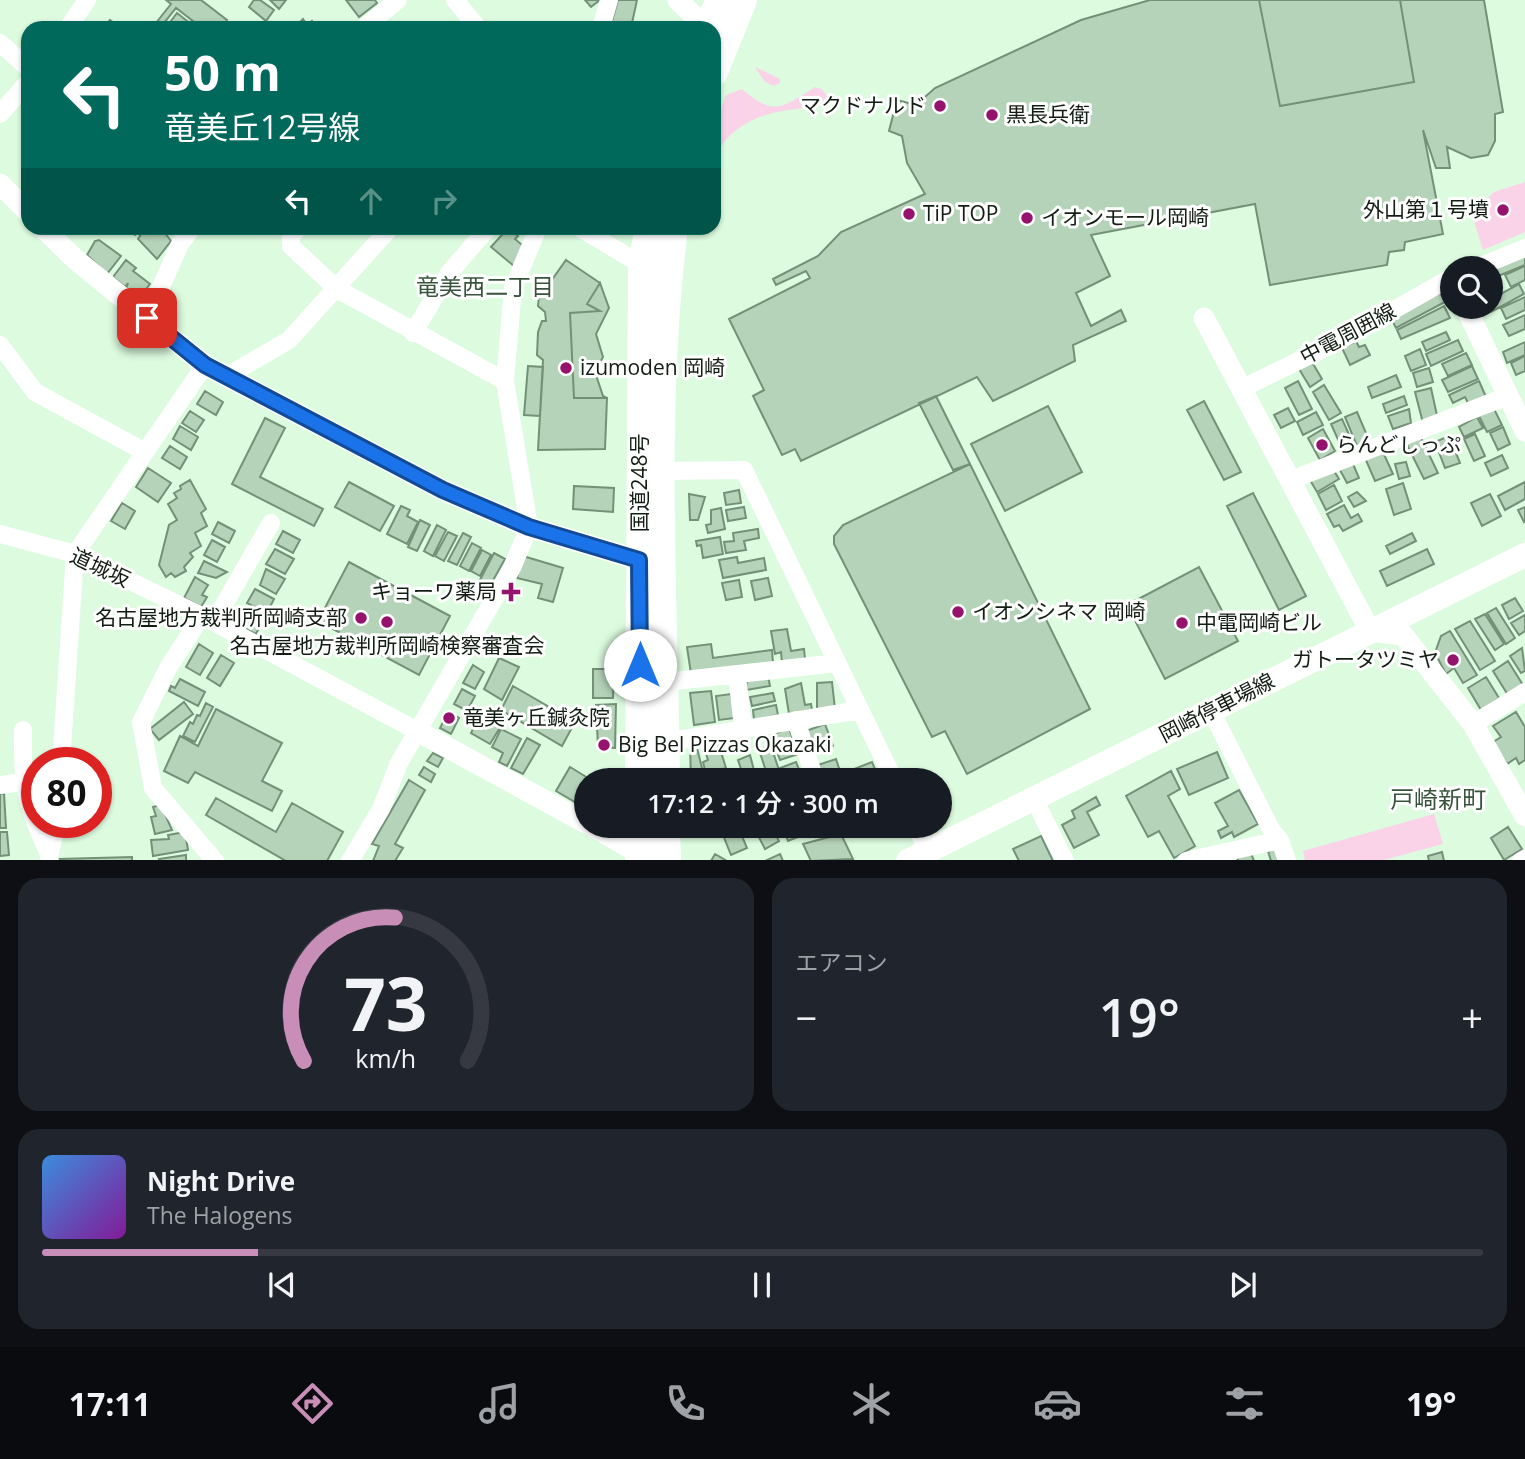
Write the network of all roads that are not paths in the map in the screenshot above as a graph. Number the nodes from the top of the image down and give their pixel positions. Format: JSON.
{"nodes":[{"id":1,"x":87,"y":0,"type":"edge"},
{"id":2,"x":398,"y":0,"type":"edge"},
{"id":3,"x":455,"y":0,"type":"edge"},
{"id":4,"x":609,"y":0,"type":"edge"},
{"id":5,"x":678,"y":0,"type":"edge"},
{"id":6,"x":720,"y":0,"type":"edge"},
{"id":7,"x":743,"y":0,"type":"edge"},
{"id":8,"x":73,"y":21,"type":"edge"},
{"id":9,"x":372,"y":21,"type":"edge"},
{"id":10,"x":472,"y":21,"type":"edge"},
{"id":11,"x":603,"y":21,"type":"edge"},
{"id":12,"x":695,"y":21,"type":"edge"},
{"id":13,"x":717,"y":21,"type":"edge"},
{"id":14,"x":721,"y":32,"type":"edge"},
{"id":15,"x":0,"y":43,"type":"edge"},
{"id":16,"x":21,"y":62,"type":"edge"},
{"id":17,"x":21,"y":90,"type":"edge"},
{"id":18,"x":0,"y":114,"type":"edge"},
{"id":19,"x":0,"y":184,"type":"edge"},
{"id":20,"x":21,"y":205,"type":"edge"},
{"id":21,"x":50,"y":235,"type":"edge"},
{"id":22,"x":187,"y":235,"type":"edge"},
{"id":23,"x":292,"y":235,"type":"edge"},
{"id":24,"x":384,"y":235,"type":"edge"},
{"id":25,"x":482,"y":235,"type":"edge"},
{"id":26,"x":535,"y":235,"type":"edge"},
{"id":27,"x":592,"y":235,"type":"edge"},
{"id":28,"x":648,"y":235,"type":"edge"},
{"id":29,"x":673,"y":235,"type":"edge"},
{"id":30,"x":1525,"y":248,"type":"edge"},
{"id":31,"x":1503,"y":257,"type":"edge"},
{"id":32,"x":642,"y":265,"type":"junction"},
{"id":33,"x":1440,"y":285,"type":"edge"},
{"id":34,"x":337,"y":289,"type":"junction"},
{"id":35,"x":147,"y":318,"type":"junction"},
{"id":36,"x":1204,"y":318,"type":"dead end"},
{"id":37,"x":1471,"y":319,"type":"edge"},
{"id":38,"x":413,"y":333,"type":"junction"},
{"id":39,"x":0,"y":345,"type":"edge"},
{"id":40,"x":205,"y":365,"type":"junction"},
{"id":41,"x":227,"y":376,"type":"junction"},
{"id":42,"x":505,"y":381,"type":"junction"},
{"id":43,"x":1241,"y":389,"type":"junction"},
{"id":44,"x":1508,"y":396,"type":"junction"},
{"id":45,"x":1525,"y":430,"type":"edge"},
{"id":46,"x":145,"y":452,"type":"junction"},
{"id":47,"x":661,"y":471,"type":"junction"},
{"id":48,"x":1291,"y":480,"type":"junction"},
{"id":49,"x":271,"y":523,"type":"dead end"},
{"id":50,"x":529,"y":527,"type":"junction"},
{"id":51,"x":0,"y":534,"type":"edge"},
{"id":52,"x":75,"y":554,"type":"junction"},
{"id":53,"x":1525,"y":555,"type":"edge"},
{"id":54,"x":639,"y":560,"type":"junction"},
{"id":55,"x":207,"y":619,"type":"junction"},
{"id":56,"x":1370,"y":631,"type":"junction"},
{"id":57,"x":837,"y":663,"type":"junction"},
{"id":58,"x":737,"y":676,"type":"junction"},
{"id":59,"x":666,"y":682,"type":"junction"},
{"id":60,"x":1525,"y":692,"type":"edge"},
{"id":61,"x":860,"y":710,"type":"junction"},
{"id":62,"x":1211,"y":711,"type":"junction"},
{"id":63,"x":796,"y":720,"type":"junction"},
{"id":64,"x":1473,"y":724,"type":"junction"},
{"id":65,"x":743,"y":729,"type":"junction"},
{"id":66,"x":23,"y":730,"type":"dead end"},
{"id":67,"x":419,"y":732,"type":"junction"},
{"id":68,"x":665,"y":742,"type":"junction"},
{"id":69,"x":23,"y":747,"type":"edge"},
{"id":70,"x":62,"y":747,"type":"edge"},
{"id":71,"x":639,"y":768,"type":"edge"},
{"id":72,"x":666,"y":768,"type":"edge"},
{"id":73,"x":811,"y":768,"type":"edge"},
{"id":74,"x":888,"y":768,"type":"edge"},
{"id":75,"x":21,"y":782,"type":"edge"},
{"id":76,"x":0,"y":785,"type":"edge"},
{"id":77,"x":1034,"y":799,"type":"junction"},
{"id":78,"x":574,"y":816,"type":"edge"},
{"id":79,"x":1525,"y":816,"type":"edge"},
{"id":80,"x":41,"y":838,"type":"edge"},
{"id":81,"x":53,"y":838,"type":"edge"},
{"id":82,"x":616,"y":838,"type":"edge"},
{"id":83,"x":666,"y":838,"type":"edge"},
{"id":84,"x":917,"y":838,"type":"edge"},
{"id":85,"x":1280,"y":840,"type":"junction"},
{"id":86,"x":641,"y":850,"type":"edge"},
{"id":87,"x":918,"y":856,"type":"edge"},
{"id":88,"x":49,"y":857,"type":"edge"},
{"id":89,"x":215,"y":860,"type":"edge"},
{"id":90,"x":350,"y":860,"type":"edge"},
{"id":91,"x":667,"y":860,"type":"edge"},
{"id":92,"x":1065,"y":860,"type":"edge"},
{"id":93,"x":1186,"y":860,"type":"edge"},
{"id":94,"x":1287,"y":860,"type":"edge"}],
"edges":[{"from":1,"to":8,"type":"street"},
{"from":2,"to":9,"type":"street"},
{"from":3,"to":10,"type":"street"},
{"from":4,"to":11,"type":"street"},
{"from":5,"to":12,"type":"street"},
{"from":6,"to":13,"type":"highway"},
{"from":7,"to":14,"type":"highway"},
{"from":15,"to":16,"type":"street"},
{"from":17,"to":18,"type":"street"},
{"from":19,"to":20,"type":"street"},
{"from":21,"to":35,"type":"street"},
{"from":22,"to":35,"type":"street"},
{"from":23,"to":34,"type":"street"},
{"from":24,"to":34,"type":"street"},
{"from":25,"to":38,"type":"street"},
{"from":26,"to":42,"type":"street"},
{"from":27,"to":32,"type":"street"},
{"from":28,"to":32,"type":"highway","name":"国道248号"},
{"from":29,"to":47,"type":"highway","name":"国道248号"},
{"from":30,"to":31,"type":"street"},
{"from":32,"to":54,"type":"highway","name":"国道248号"},
{"from":33,"to":43,"type":"street","name":"中電周囲線"},
{"from":34,"to":38,"type":"street"},
{"from":34,"to":41,"type":"street"},
{"from":35,"to":40,"type":"street"},
{"from":36,"to":43,"type":"street"},
{"from":37,"to":44,"type":"street"},
{"from":38,"to":42,"type":"street"},
{"from":39,"to":46,"type":"street"},
{"from":40,"to":41,"type":"street"},
{"from":40,"to":46,"type":"street"},
{"from":41,"to":50,"type":"street"},
{"from":42,"to":50,"type":"street"},
{"from":43,"to":48,"type":"street"},
{"from":44,"to":45,"type":"street"},
{"from":44,"to":48,"type":"street"},
{"from":46,"to":52,"type":"street"},
{"from":47,"to":57,"type":"street"},
{"from":47,"to":59,"type":"highway","name":"国道248号"},
{"from":48,"to":56,"type":"street"},
{"from":49,"to":55,"type":"street"},
{"from":50,"to":54,"type":"street"},
{"from":50,"to":67,"type":"street"},
{"from":51,"to":52,"type":"street","name":"道城坂"},
{"from":52,"to":55,"type":"street","name":"道城坂"},
{"from":52,"to":70,"type":"street"},
{"from":53,"to":56,"type":"main road","name":"岡崎停車場線"},
{"from":54,"to":71,"type":"highway","name":"国道248号"},
{"from":55,"to":67,"type":"street","name":"道城坂"},
{"from":55,"to":89,"type":"street"},
{"from":56,"to":62,"type":"main road","name":"岡崎停車場線"},
{"from":56,"to":64,"type":"street"},
{"from":57,"to":58,"type":"street"},
{"from":57,"to":61,"type":"street"},
{"from":58,"to":59,"type":"street"},
{"from":58,"to":65,"type":"street"},
{"from":59,"to":68,"type":"highway","name":"国道248号"},
{"from":60,"to":64,"type":"street"},
{"from":61,"to":63,"type":"street"},
{"from":61,"to":74,"type":"street"},
{"from":62,"to":77,"type":"main road","name":"岡崎停車場線"},
{"from":62,"to":85,"type":"street"},
{"from":63,"to":65,"type":"street"},
{"from":63,"to":73,"type":"street"},
{"from":64,"to":79,"type":"street"},
{"from":65,"to":68,"type":"street"},
{"from":66,"to":69,"type":"street"},
{"from":67,"to":78,"type":"street"},
{"from":67,"to":90,"type":"street"},
{"from":68,"to":72,"type":"highway","name":"国道248号"},
{"from":75,"to":76,"type":"street"},
{"from":77,"to":87,"type":"main road","name":"岡崎停車場線"},
{"from":77,"to":92,"type":"street"},
{"from":80,"to":88,"type":"street"},
{"from":81,"to":88,"type":"street"},
{"from":82,"to":86,"type":"street"},
{"from":83,"to":91,"type":"highway"},
{"from":84,"to":87,"type":"street"},
{"from":85,"to":93,"type":"street"},
{"from":85,"to":94,"type":"street"}]}
